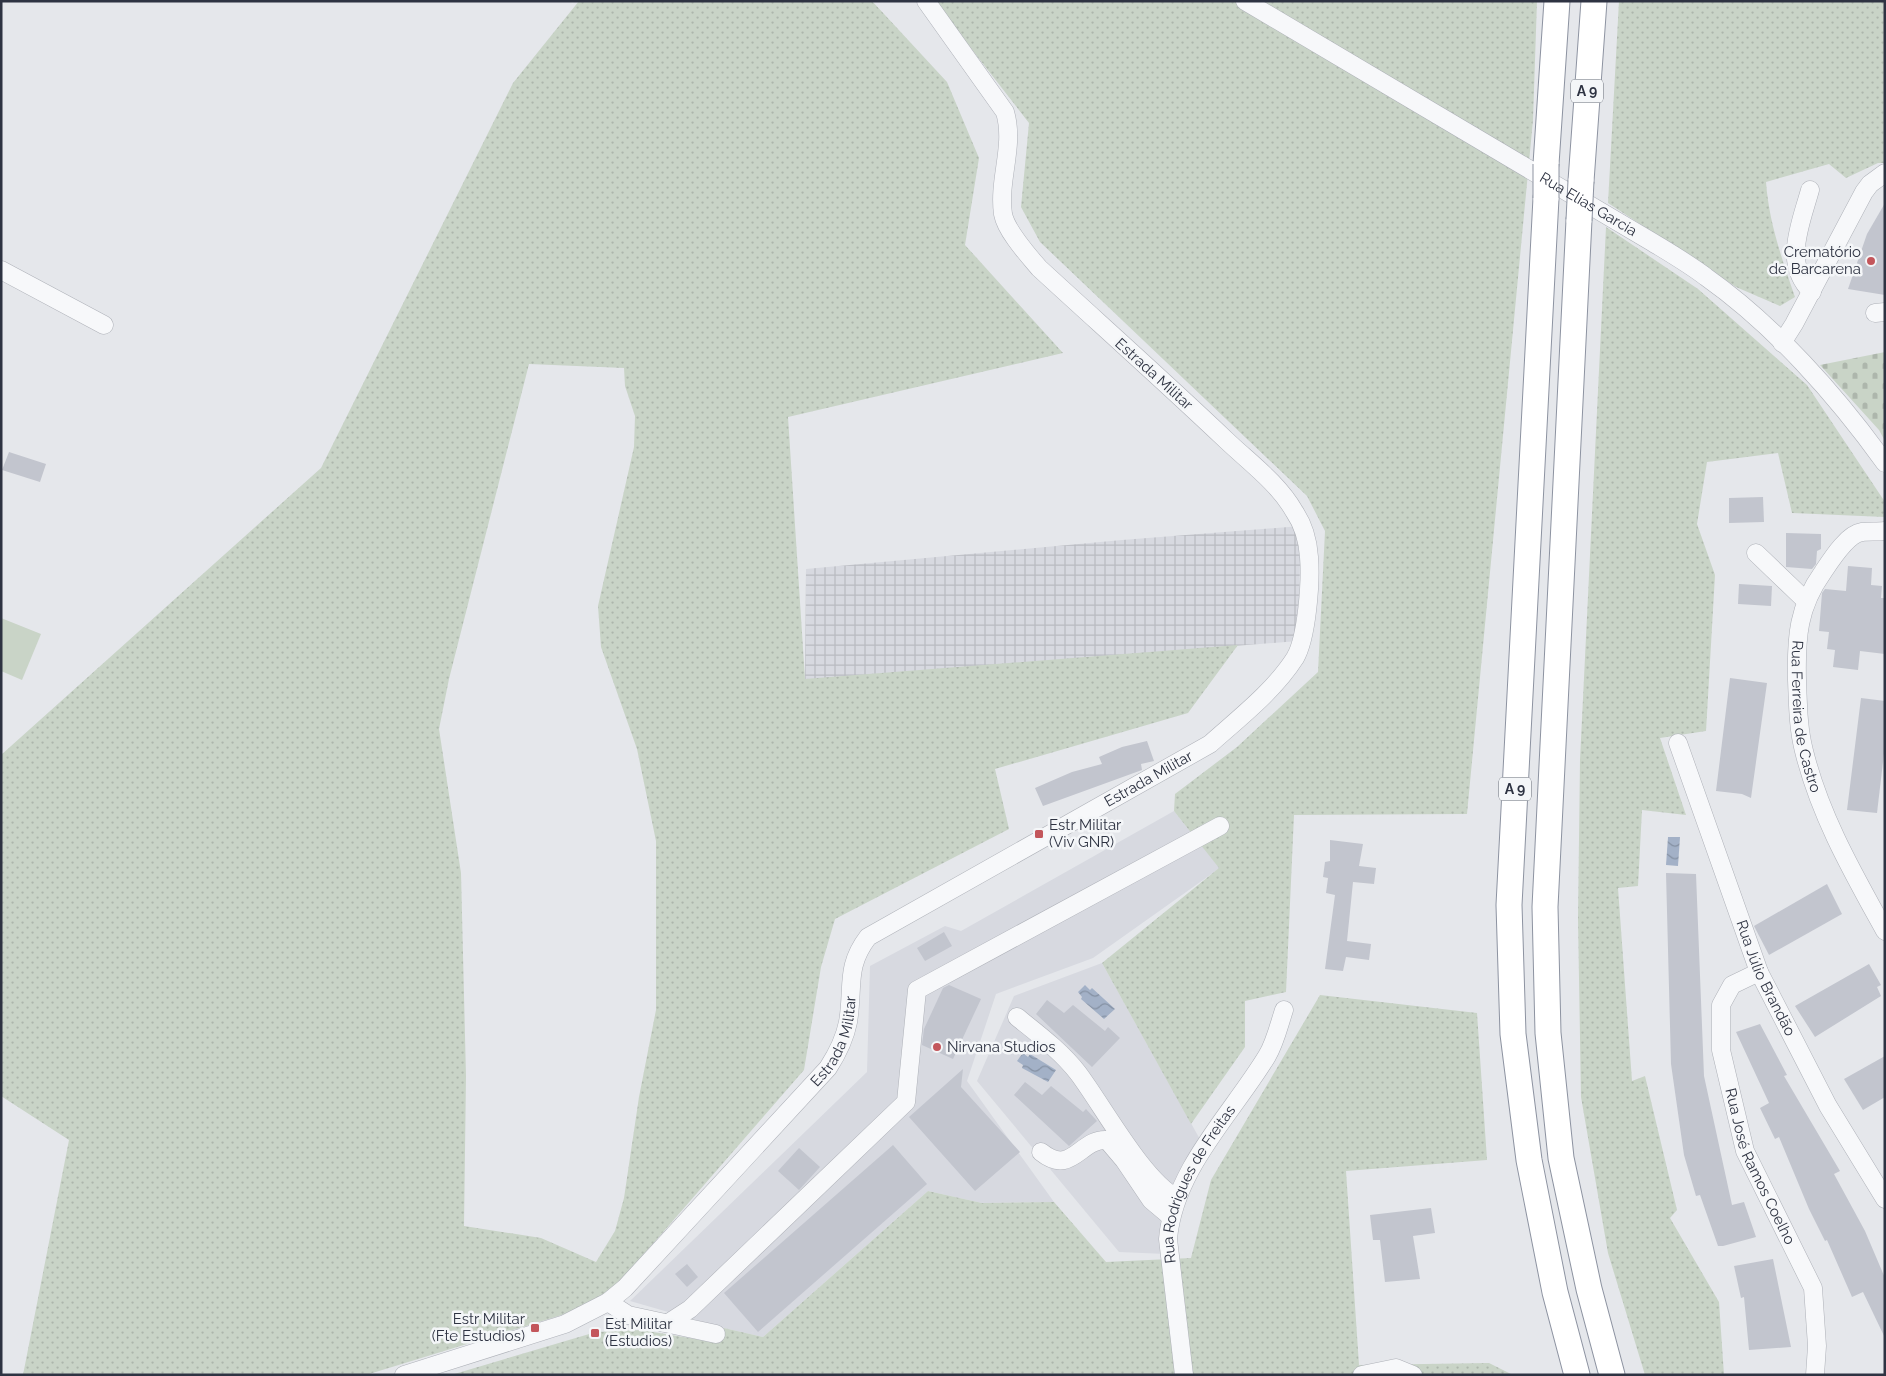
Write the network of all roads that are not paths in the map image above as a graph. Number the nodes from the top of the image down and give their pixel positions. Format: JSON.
{"nodes":[{"id":1,"x":926,"y":1,"type":"edge"},
{"id":2,"x":1245,"y":1,"type":"edge"},
{"id":3,"x":1557,"y":1,"type":"edge"},
{"id":4,"x":1594,"y":1,"type":"edge"},
{"id":5,"x":1885,"y":173,"type":"edge"},
{"id":6,"x":1810,"y":190,"type":"dead end"},
{"id":7,"x":1,"y":270,"type":"edge"},
{"id":8,"x":1812,"y":292,"type":"junction"},
{"id":9,"x":104,"y":325,"type":"dead end"},
{"id":10,"x":1782,"y":342,"type":"junction"},
{"id":11,"x":1885,"y":463,"type":"edge"},
{"id":12,"x":1885,"y":532,"type":"edge"},
{"id":13,"x":1756,"y":553,"type":"dead end"},
{"id":14,"x":1805,"y":600,"type":"junction"},
{"id":15,"x":1678,"y":743,"type":"dead end"},
{"id":16,"x":1220,"y":826,"type":"dead end"},
{"id":17,"x":1885,"y":931,"type":"edge"},
{"id":18,"x":1759,"y":972,"type":"junction"},
{"id":19,"x":1284,"y":1010,"type":"dead end"},
{"id":20,"x":1017,"y":1016,"type":"dead end"},
{"id":21,"x":1041,"y":1152,"type":"dead end"},
{"id":22,"x":1177,"y":1198,"type":"junction"},
{"id":23,"x":1885,"y":1199,"type":"edge"},
{"id":24,"x":1170,"y":1216,"type":"junction"},
{"id":25,"x":608,"y":1302,"type":"junction"},
{"id":26,"x":670,"y":1322,"type":"junction"},
{"id":27,"x":716,"y":1334,"type":"dead end"},
{"id":28,"x":404,"y":1375,"type":"edge"},
{"id":29,"x":1184,"y":1375,"type":"edge"},
{"id":30,"x":1362,"y":1375,"type":"edge"},
{"id":31,"x":1413,"y":1375,"type":"edge"},
{"id":32,"x":1577,"y":1375,"type":"edge"},
{"id":33,"x":1612,"y":1375,"type":"edge"},
{"id":34,"x":1815,"y":1375,"type":"edge"}],
"edges":[{"from":1,"to":25,"type":"street","name":"Estrada Militar"},
{"from":2,"to":10,"type":"street","name":"Rua Elias Garcia"},
{"from":3,"to":32,"type":"highway","number":"A 9","bridge":true},
{"from":4,"to":33,"type":"highway","number":"A 9","bridge":true},
{"from":5,"to":8,"type":"street"},
{"from":6,"to":8,"type":"street"},
{"from":7,"to":9,"type":"street"},
{"from":8,"to":10,"type":"street"},
{"from":10,"to":11,"type":"street","name":"Rua Elias Garcia"},
{"from":12,"to":14,"type":"street","name":"Rua Ferreira de Castro"},
{"from":13,"to":14,"type":"street"},
{"from":14,"to":17,"type":"street","name":"Rua Ferreira de Castro"},
{"from":15,"to":18,"type":"street","name":"Rua Júlio Brandão"},
{"from":16,"to":26,"type":"street"},
{"from":18,"to":23,"type":"street","name":"Rua Júlio Brandão"},
{"from":18,"to":34,"type":"street","name":"Rua José Ramos Coelho"},
{"from":19,"to":22,"type":"street","name":"Rua Rodrigues de Freitas"},
{"from":20,"to":22,"type":"street"},
{"from":21,"to":24,"type":"street"},
{"from":22,"to":24,"type":"street","name":"Rua Rodrigues de Freitas"},
{"from":24,"to":29,"type":"street","name":"Rua Rodrigues de Freitas"},
{"from":25,"to":26,"type":"street"},
{"from":25,"to":28,"type":"street","name":"Estrada Militar"},
{"from":26,"to":27,"type":"street"},
{"from":30,"to":31,"type":"street"}]}
